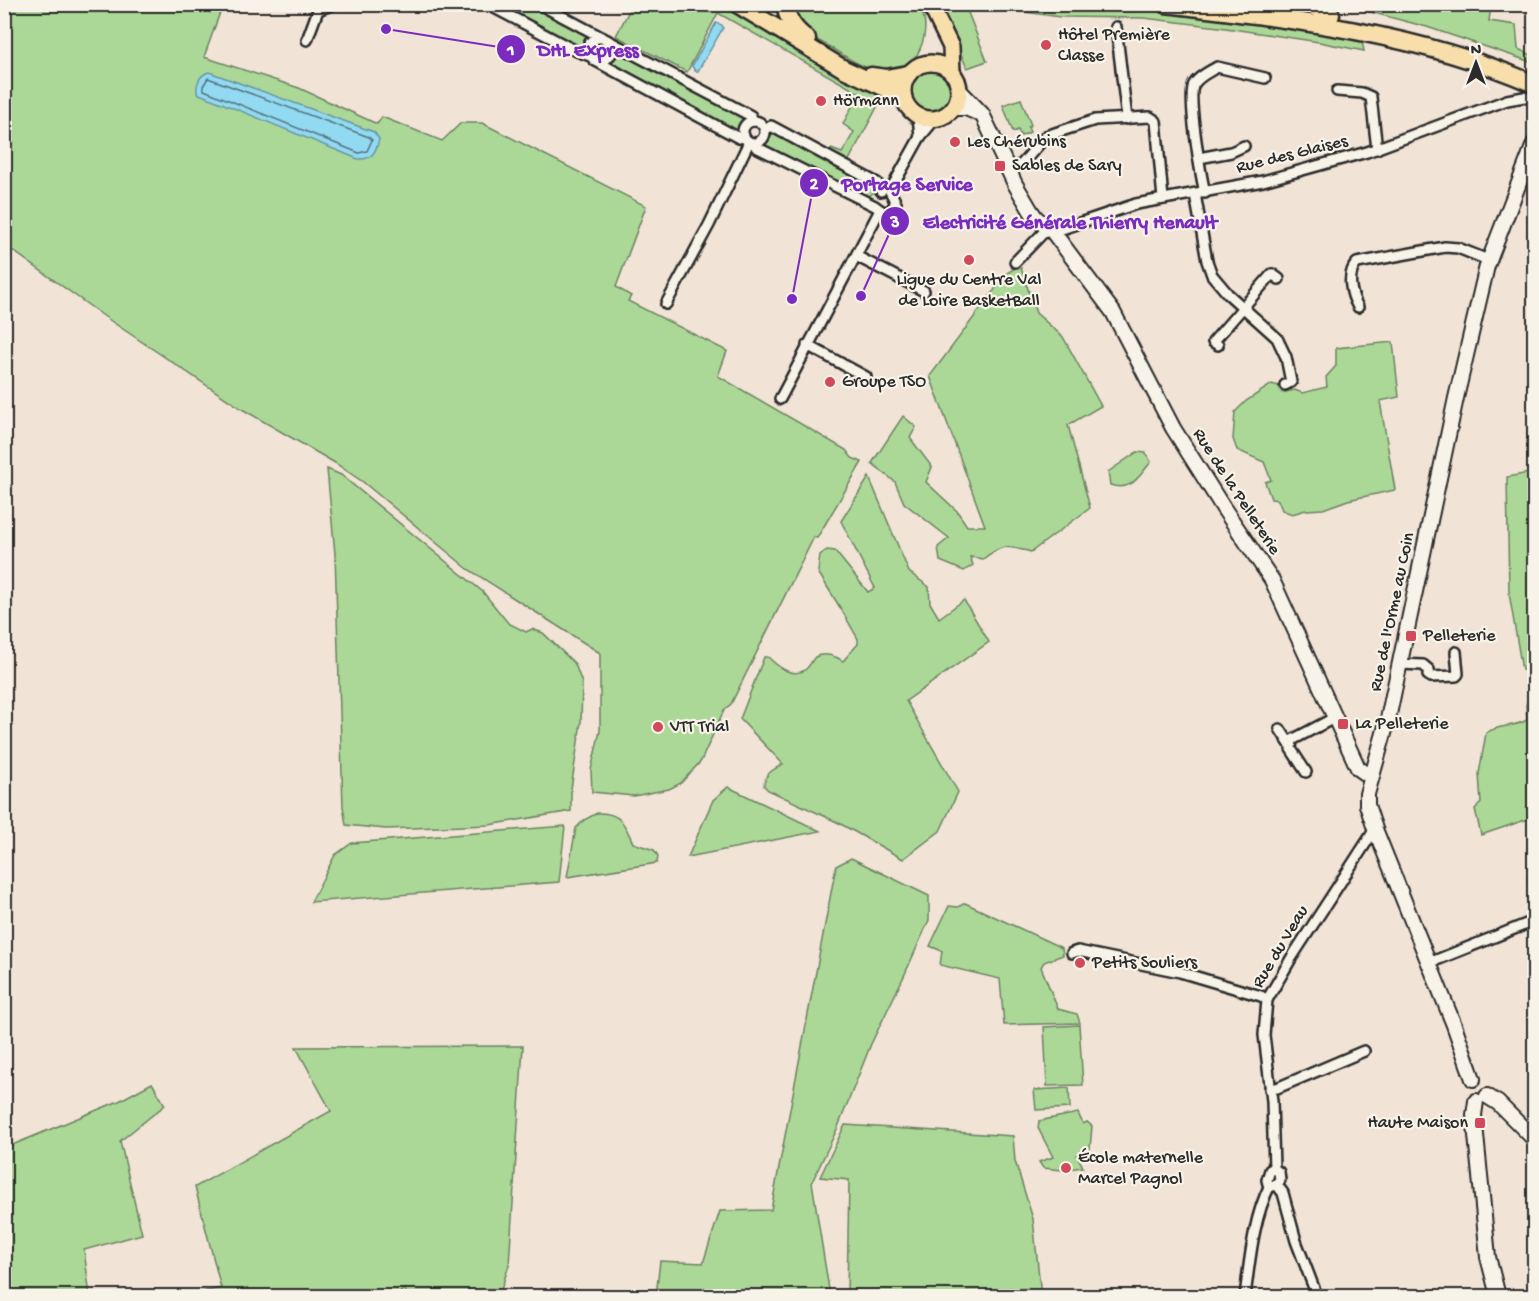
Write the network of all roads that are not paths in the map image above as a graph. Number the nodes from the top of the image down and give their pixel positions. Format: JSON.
{"nodes":[{"id":1,"x":334,"y":4,"type":"edge"},
{"id":2,"x":487,"y":4,"type":"edge"},
{"id":3,"x":540,"y":4,"type":"edge"},
{"id":4,"x":737,"y":4,"type":"edge"},
{"id":5,"x":785,"y":4,"type":"edge"},
{"id":6,"x":930,"y":4,"type":"edge"},
{"id":7,"x":1165,"y":4,"type":"edge"},
{"id":8,"x":1254,"y":4,"type":"edge"},
{"id":9,"x":1308,"y":4,"type":"edge"},
{"id":10,"x":1331,"y":15,"type":"junction"},
{"id":11,"x":1116,"y":27,"type":"dead end"},
{"id":12,"x":605,"y":39,"type":"junction"},
{"id":13,"x":948,"y":39,"type":"junction"},
{"id":14,"x":307,"y":40,"type":"dead end"},
{"id":15,"x":592,"y":58,"type":"junction"},
{"id":16,"x":936,"y":63,"type":"junction"},
{"id":17,"x":952,"y":73,"type":"junction"},
{"id":18,"x":1534,"y":73,"type":"edge"},
{"id":19,"x":908,"y":75,"type":"junction"},
{"id":20,"x":1265,"y":78,"type":"dead end"},
{"id":21,"x":1534,"y":84,"type":"edge"},
{"id":22,"x":959,"y":90,"type":"junction"},
{"id":23,"x":1337,"y":91,"type":"dead end"},
{"id":24,"x":903,"y":96,"type":"junction"},
{"id":25,"x":1534,"y":100,"type":"edge"},
{"id":26,"x":954,"y":108,"type":"junction"},
{"id":27,"x":981,"y":114,"type":"junction"},
{"id":28,"x":918,"y":116,"type":"junction"},
{"id":29,"x":935,"y":119,"type":"junction"},
{"id":30,"x":1127,"y":119,"type":"junction"},
{"id":31,"x":753,"y":121,"type":"junction"},
{"id":32,"x":765,"y":130,"type":"junction"},
{"id":33,"x":920,"y":137,"type":"junction"},
{"id":34,"x":750,"y":140,"type":"junction"},
{"id":35,"x":1534,"y":144,"type":"edge"},
{"id":36,"x":1244,"y":146,"type":"dead end"},
{"id":37,"x":1377,"y":149,"type":"junction"},
{"id":38,"x":1199,"y":158,"type":"junction"},
{"id":39,"x":1009,"y":170,"type":"junction"},
{"id":40,"x":885,"y":191,"type":"junction"},
{"id":41,"x":1200,"y":194,"type":"junction"},
{"id":42,"x":1163,"y":199,"type":"junction"},
{"id":43,"x":878,"y":208,"type":"junction"},
{"id":44,"x":1050,"y":233,"type":"junction"},
{"id":45,"x":856,"y":256,"type":"junction"},
{"id":46,"x":1488,"y":260,"type":"junction"},
{"id":47,"x":1015,"y":262,"type":"dead end"},
{"id":48,"x":1279,"y":279,"type":"dead end"},
{"id":49,"x":924,"y":291,"type":"dead end"},
{"id":50,"x":666,"y":304,"type":"dead end"},
{"id":51,"x":1243,"y":306,"type":"junction"},
{"id":52,"x":1358,"y":307,"type":"dead end"},
{"id":53,"x":807,"y":345,"type":"junction"},
{"id":54,"x":1218,"y":345,"type":"dead end"},
{"id":55,"x":866,"y":376,"type":"dead end"},
{"id":56,"x":1286,"y":385,"type":"dead end"},
{"id":57,"x":780,"y":399,"type":"dead end"},
{"id":58,"x":1456,"y":652,"type":"dead end"},
{"id":59,"x":1400,"y":664,"type":"junction"},
{"id":60,"x":1336,"y":717,"type":"junction"},
{"id":61,"x":1280,"y":729,"type":"dead end"},
{"id":62,"x":1291,"y":746,"type":"junction"},
{"id":63,"x":1306,"y":772,"type":"dead end"},
{"id":64,"x":1371,"y":777,"type":"junction"},
{"id":65,"x":1375,"y":829,"type":"junction"},
{"id":66,"x":1534,"y":878,"type":"edge"},
{"id":67,"x":1534,"y":884,"type":"edge"},
{"id":68,"x":1534,"y":921,"type":"edge"},
{"id":69,"x":1072,"y":953,"type":"dead end"},
{"id":70,"x":1429,"y":963,"type":"junction"},
{"id":71,"x":1267,"y":1000,"type":"junction"},
{"id":72,"x":1364,"y":1051,"type":"dead end"},
{"id":73,"x":1270,"y":1089,"type":"junction"},
{"id":74,"x":1482,"y":1099,"type":"junction"},
{"id":75,"x":1534,"y":1139,"type":"edge"},
{"id":76,"x":1274,"y":1185,"type":"junction"},
{"id":77,"x":1245,"y":1296,"type":"edge"},
{"id":78,"x":1317,"y":1296,"type":"edge"},
{"id":79,"x":1498,"y":1296,"type":"edge"}],
"edges":[{"from":1,"to":14,"type":"street"},
{"from":2,"to":15,"type":"street"},
{"from":3,"to":12,"type":"street"},
{"from":4,"to":24,"type":"highway"},
{"from":5,"to":19,"type":"highway"},
{"from":6,"to":13,"type":"main road"},
{"from":7,"to":21,"type":"highway"},
{"from":8,"to":10,"type":"highway"},
{"from":9,"to":10,"type":"highway"},
{"from":10,"to":18,"type":"highway"},
{"from":11,"to":30,"type":"street"},
{"from":12,"to":15,"type":"street"},
{"from":12,"to":15,"type":"street"},
{"from":12,"to":31,"type":"street"},
{"from":13,"to":16,"type":"main road"},
{"from":13,"to":17,"type":"main road"},
{"from":15,"to":34,"type":"street"},
{"from":16,"to":17,"type":"main road"},
{"from":16,"to":19,"type":"main road"},
{"from":17,"to":22,"type":"main road"},
{"from":19,"to":24,"type":"main road"},
{"from":20,"to":38,"type":"street"},
{"from":22,"to":26,"type":"main road"},
{"from":22,"to":27,"type":"main road","name":"Rue de la Pelleterie"},
{"from":23,"to":37,"type":"street"},
{"from":24,"to":28,"type":"main road"},
{"from":25,"to":37,"type":"street","name":"Rue des Glaises"},
{"from":26,"to":27,"type":"main road"},
{"from":26,"to":29,"type":"main road"},
{"from":27,"to":39,"type":"main road","name":"Rue de la Pelleterie"},
{"from":28,"to":29,"type":"main road"},
{"from":28,"to":33,"type":"street"},
{"from":29,"to":33,"type":"street"},
{"from":30,"to":39,"type":"street"},
{"from":30,"to":42,"type":"street"},
{"from":31,"to":32,"type":"street"},
{"from":31,"to":34,"type":"street"},
{"from":32,"to":34,"type":"street"},
{"from":32,"to":40,"type":"street"},
{"from":33,"to":40,"type":"street"},
{"from":34,"to":43,"type":"street"},
{"from":34,"to":50,"type":"street"},
{"from":35,"to":46,"type":"main road","name":"Rue de l'Orme au Coin"},
{"from":36,"to":38,"type":"street"},
{"from":37,"to":41,"type":"street","name":"Rue des Glaises"},
{"from":38,"to":41,"type":"street"},
{"from":39,"to":44,"type":"main road","name":"Rue de la Pelleterie"},
{"from":40,"to":43,"type":"street"},
{"from":40,"to":43,"type":"street"},
{"from":41,"to":42,"type":"street","name":"Rue des Glaises"},
{"from":41,"to":51,"type":"street"},
{"from":42,"to":44,"type":"street","name":"Rue des Glaises"},
{"from":43,"to":45,"type":"street"},
{"from":44,"to":47,"type":"street"},
{"from":44,"to":60,"type":"main road","name":"Rue de la Pelleterie"},
{"from":45,"to":49,"type":"street"},
{"from":45,"to":53,"type":"street"},
{"from":46,"to":52,"type":"street"},
{"from":46,"to":59,"type":"main road","name":"Rue de l'Orme au Coin"},
{"from":48,"to":51,"type":"street"},
{"from":51,"to":54,"type":"street"},
{"from":51,"to":56,"type":"street"},
{"from":53,"to":55,"type":"street"},
{"from":53,"to":57,"type":"street"},
{"from":58,"to":59,"type":"street"},
{"from":59,"to":64,"type":"main road","name":"Rue de l'Orme au Coin"},
{"from":60,"to":62,"type":"street"},
{"from":60,"to":64,"type":"main road","name":"Rue de la Pelleterie"},
{"from":61,"to":62,"type":"street"},
{"from":62,"to":63,"type":"street"},
{"from":64,"to":65,"type":"main road","name":"Rue de l'Orme au Coin"},
{"from":65,"to":70,"type":"main road","name":"Rue de l'Orme au Coin"},
{"from":65,"to":71,"type":"street","name":"Rue du Veau"},
{"from":66,"to":67,"type":"street"},
{"from":68,"to":70,"type":"street"},
{"from":69,"to":71,"type":"street"},
{"from":70,"to":74,"type":"main road","name":"Rue de l'Orme au Coin"},
{"from":71,"to":73,"type":"street","name":"Rue du Veau"},
{"from":72,"to":73,"type":"street"},
{"from":73,"to":76,"type":"street","name":"Rue du Veau"},
{"from":74,"to":75,"type":"main road"},
{"from":74,"to":79,"type":"main road"},
{"from":76,"to":77,"type":"street","name":"Rue du Veau"},
{"from":76,"to":78,"type":"street"}]}
